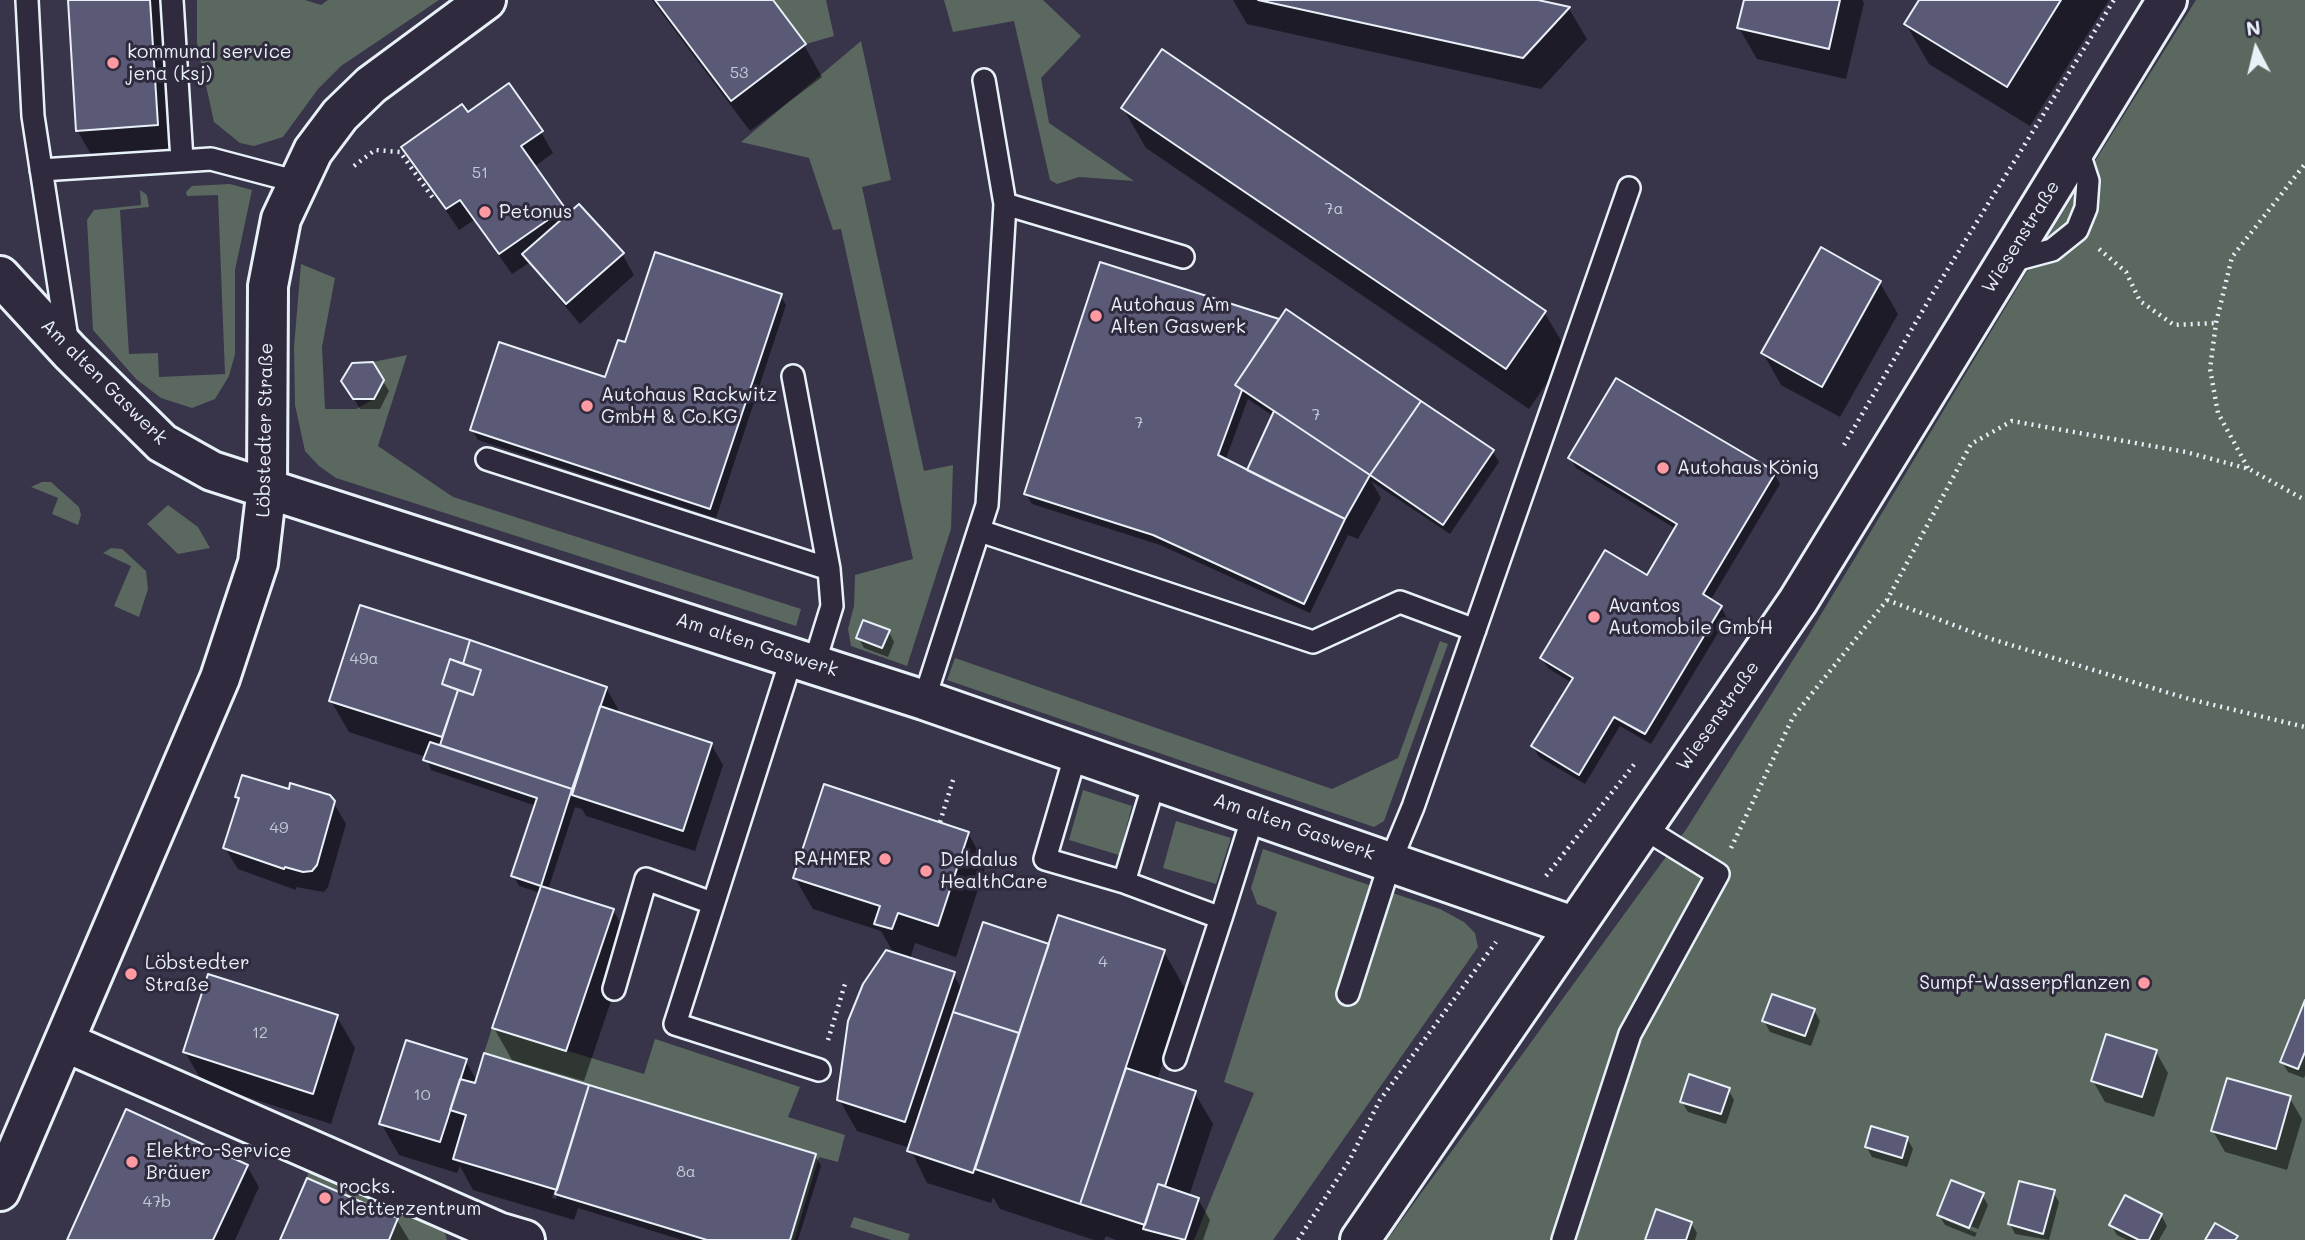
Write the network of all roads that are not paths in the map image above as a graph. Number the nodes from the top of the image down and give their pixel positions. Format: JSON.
{"nodes":[{"id":1,"x":27,"y":0,"type":"edge"},
{"id":2,"x":172,"y":0,"type":"edge"},
{"id":3,"x":486,"y":0,"type":"edge"},
{"id":4,"x":2167,"y":0,"type":"edge"},
{"id":5,"x":984,"y":80,"type":"dead end"},
{"id":6,"x":2077,"y":147,"type":"junction"},
{"id":7,"x":182,"y":160,"type":"junction"},
{"id":8,"x":41,"y":170,"type":"junction"},
{"id":9,"x":298,"y":182,"type":"junction"},
{"id":10,"x":1629,"y":188,"type":"dead end"},
{"id":11,"x":1005,"y":204,"type":"junction"},
{"id":12,"x":1183,"y":257,"type":"dead end"},
{"id":13,"x":2005,"y":263,"type":"junction"},
{"id":14,"x":0,"y":276,"type":"edge"},
{"id":15,"x":69,"y":352,"type":"junction"},
{"id":16,"x":793,"y":376,"type":"dead end"},
{"id":17,"x":487,"y":459,"type":"dead end"},
{"id":18,"x":267,"y":487,"type":"junction"},
{"id":19,"x":981,"y":531,"type":"junction"},
{"id":20,"x":829,"y":569,"type":"junction"},
{"id":21,"x":1475,"y":630,"type":"junction"},
{"id":22,"x":803,"y":660,"type":"junction"},
{"id":23,"x":924,"y":700,"type":"junction"},
{"id":24,"x":1076,"y":753,"type":"junction"},
{"id":25,"x":1155,"y":780,"type":"junction"},
{"id":26,"x":1255,"y":813,"type":"junction"},
{"id":27,"x":1642,"y":827,"type":"junction"},
{"id":28,"x":1391,"y":860,"type":"junction"},
{"id":29,"x":1124,"y":882,"type":"junction"},
{"id":30,"x":712,"y":903,"type":"junction"},
{"id":31,"x":1221,"y":918,"type":"junction"},
{"id":32,"x":1573,"y":926,"type":"junction"},
{"id":33,"x":614,"y":989,"type":"dead end"},
{"id":34,"x":1348,"y":993,"type":"dead end"},
{"id":35,"x":65,"y":1042,"type":"junction"},
{"id":36,"x":1175,"y":1059,"type":"dead end"},
{"id":37,"x":819,"y":1070,"type":"road end"},
{"id":38,"x":0,"y":1191,"type":"edge"},
{"id":39,"x":506,"y":1237,"type":"edge"},
{"id":40,"x":1360,"y":1240,"type":"edge"},
{"id":41,"x":1563,"y":1240,"type":"edge"}],
"edges":[{"from":1,"to":8,"type":"lane"},
{"from":2,"to":7,"type":"lane"},
{"from":3,"to":9,"type":"street","name":"Löbstedter Straße"},
{"from":4,"to":6,"type":"street","name":"Wiesenstraße"},
{"from":5,"to":11,"type":"lane"},
{"from":6,"to":13,"type":"street","name":"Wiesenstraße"},
{"from":6,"to":13,"type":"lane"},
{"from":7,"to":8,"type":"lane"},
{"from":7,"to":9,"type":"lane"},
{"from":8,"to":15,"type":"lane"},
{"from":9,"to":18,"type":"street","name":"Löbstedter Straße"},
{"from":10,"to":21,"type":"lane"},
{"from":11,"to":12,"type":"lane"},
{"from":11,"to":19,"type":"lane"},
{"from":13,"to":27,"type":"street","name":"Wiesenstraße"},
{"from":14,"to":15,"type":"street","name":"Am alten Gaswerk"},
{"from":15,"to":18,"type":"street","name":"Am alten Gaswerk"},
{"from":16,"to":20,"type":"lane"},
{"from":17,"to":20,"type":"lane"},
{"from":18,"to":22,"type":"street","name":"Am alten Gaswerk"},
{"from":18,"to":35,"type":"street","name":"Löbstedter Straße"},
{"from":19,"to":21,"type":"lane"},
{"from":19,"to":23,"type":"lane"},
{"from":20,"to":22,"type":"lane"},
{"from":21,"to":28,"type":"lane"},
{"from":22,"to":23,"type":"street","name":"Am alten Gaswerk"},
{"from":22,"to":30,"type":"lane"},
{"from":23,"to":24,"type":"street","name":"Am alten Gaswerk"},
{"from":24,"to":25,"type":"street","name":"Am alten Gaswerk"},
{"from":24,"to":29,"type":"lane"},
{"from":25,"to":26,"type":"street","name":"Am alten Gaswerk"},
{"from":25,"to":29,"type":"lane"},
{"from":26,"to":28,"type":"street","name":"Am alten Gaswerk"},
{"from":26,"to":31,"type":"lane"},
{"from":27,"to":32,"type":"street","name":"Wiesenstraße"},
{"from":27,"to":41,"type":"lane"},
{"from":28,"to":32,"type":"street","name":"Am alten Gaswerk"},
{"from":28,"to":34,"type":"lane"},
{"from":29,"to":31,"type":"lane"},
{"from":30,"to":33,"type":"lane"},
{"from":30,"to":37,"type":"lane"},
{"from":31,"to":36,"type":"lane"},
{"from":32,"to":40,"type":"street","name":"Wiesenstraße"},
{"from":35,"to":38,"type":"street","name":"Löbstedter Straße"},
{"from":35,"to":39,"type":"street"}]}
